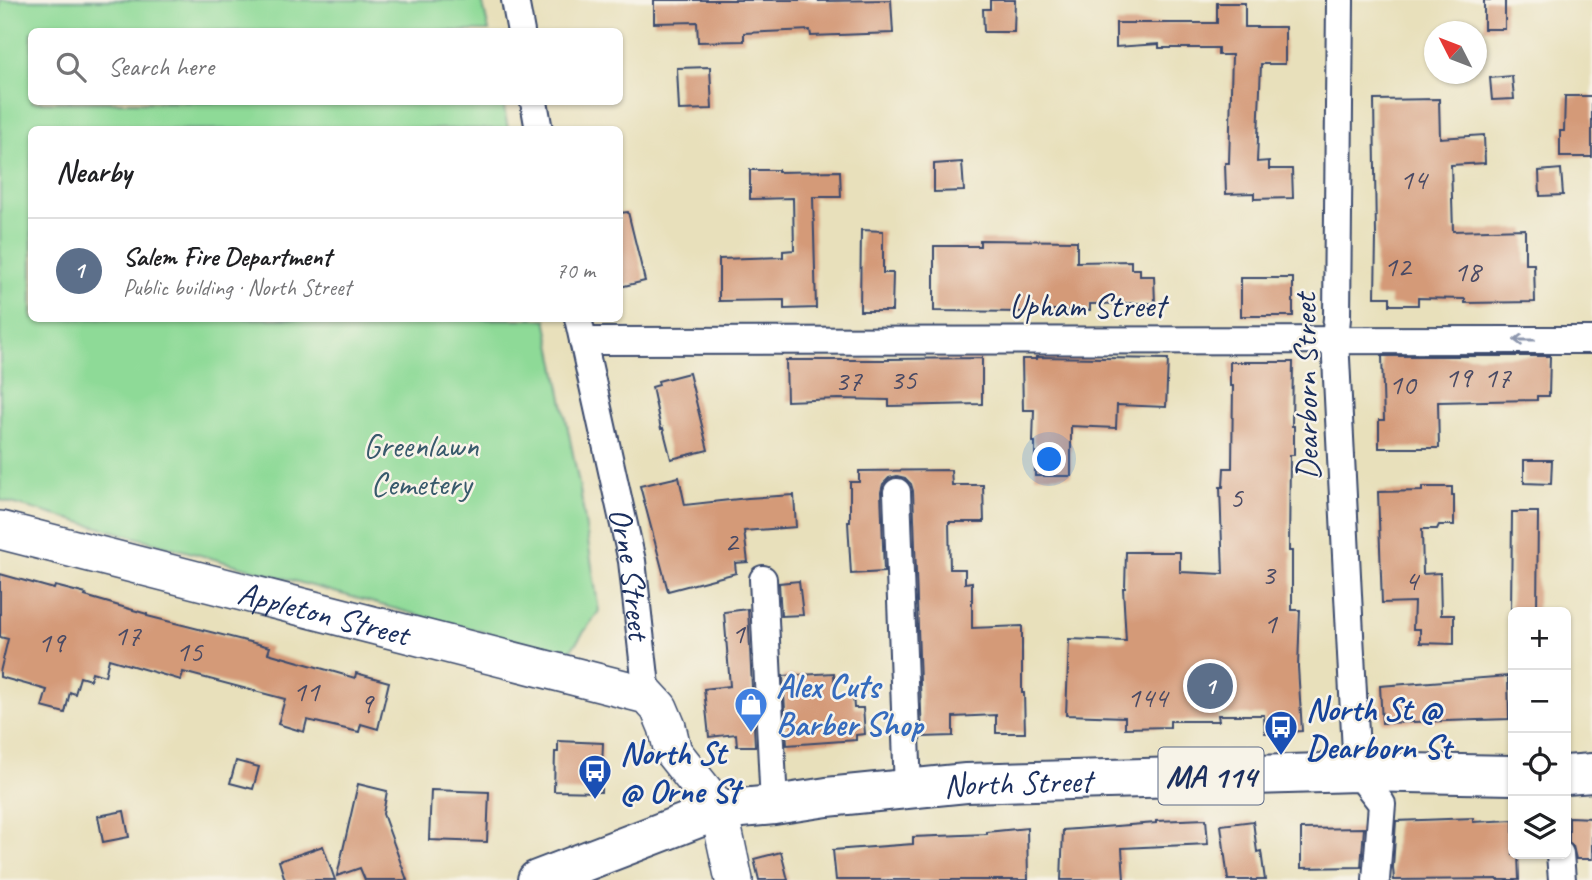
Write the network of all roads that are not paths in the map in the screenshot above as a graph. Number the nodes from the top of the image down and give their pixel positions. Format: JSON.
{"nodes":[{"id":1,"x":515,"y":0,"type":"edge"},
{"id":2,"x":1340,"y":0,"type":"edge"},
{"id":3,"x":520,"y":28,"type":"edge"},
{"id":4,"x":535,"y":105,"type":"edge"},
{"id":5,"x":538,"y":126,"type":"edge"},
{"id":6,"x":581,"y":330,"type":"edge"},
{"id":7,"x":1335,"y":339,"type":"junction"},
{"id":8,"x":1592,"y":340,"type":"edge"},
{"id":9,"x":897,"y":492,"type":"dead end"},
{"id":10,"x":0,"y":530,"type":"edge"},
{"id":11,"x":763,"y":579,"type":"dead end"},
{"id":12,"x":647,"y":695,"type":"junction"},
{"id":13,"x":1357,"y":772,"type":"junction"},
{"id":14,"x":1592,"y":773,"type":"edge"},
{"id":15,"x":1508,"y":775,"type":"edge"},
{"id":16,"x":1571,"y":775,"type":"edge"},
{"id":17,"x":908,"y":790,"type":"junction"},
{"id":18,"x":774,"y":805,"type":"junction"},
{"id":19,"x":719,"y":810,"type":"junction"},
{"id":20,"x":1560,"y":859,"type":"edge"},
{"id":21,"x":537,"y":880,"type":"edge"},
{"id":22,"x":734,"y":880,"type":"edge"},
{"id":23,"x":1376,"y":880,"type":"edge"},
{"id":24,"x":1562,"y":880,"type":"edge"}],
"edges":[{"from":1,"to":3,"type":"street"},
{"from":2,"to":7,"type":"street","name":"Dearborn Street"},
{"from":4,"to":5,"type":"street"},
{"from":6,"to":7,"type":"street","name":"Upham Street"},
{"from":6,"to":12,"type":"street","name":"Orne Street"},
{"from":8,"to":7,"type":"street","name":"Upham Street","one_way":true},
{"from":7,"to":13,"type":"street","name":"Dearborn Street"},
{"from":9,"to":17,"type":"street"},
{"from":10,"to":12,"type":"street","name":"Appleton Street"},
{"from":11,"to":18,"type":"street"},
{"from":12,"to":19,"type":"street","name":"Orne Street"},
{"from":13,"to":15,"type":"highway","name":"North Street","number":"MA 114"},
{"from":13,"to":17,"type":"highway","name":"North Street","number":"MA 114"},
{"from":13,"to":23,"type":"street"},
{"from":14,"to":16,"type":"highway"},
{"from":17,"to":18,"type":"highway","name":"North Street","number":"MA 114"},
{"from":18,"to":19,"type":"highway","name":"North Street","number":"MA 114"},
{"from":19,"to":21,"type":"highway","name":"North Street","number":"MA 114"},
{"from":19,"to":22,"type":"street"},
{"from":20,"to":24,"type":"street"}]}
